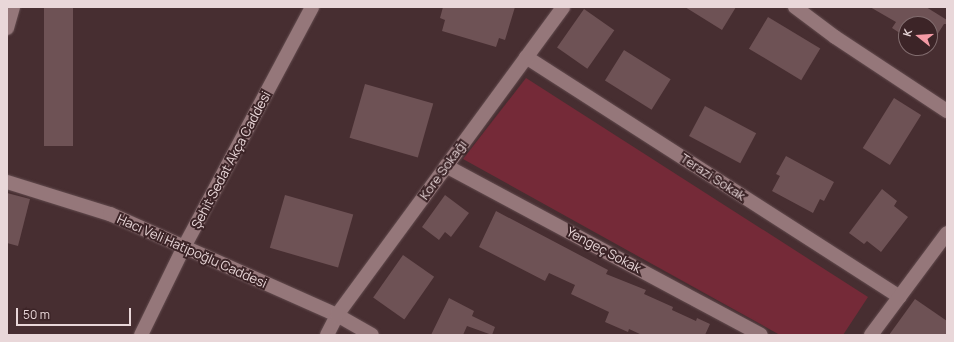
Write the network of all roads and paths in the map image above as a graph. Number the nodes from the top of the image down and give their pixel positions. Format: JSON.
{"nodes":[{"id":1,"x":312,"y":7,"type":"edge"},
{"id":2,"x":563,"y":7,"type":"edge"},
{"id":3,"x":795,"y":7,"type":"edge"},
{"id":4,"x":10,"y":12,"type":"edge"},
{"id":5,"x":7,"y":28,"type":"edge"},
{"id":6,"x":526,"y":57,"type":"junction"},
{"id":7,"x":947,"y":111,"type":"edge"},
{"id":8,"x":446,"y":166,"type":"junction"},
{"id":9,"x":7,"y":182,"type":"edge"},
{"id":10,"x":947,"y":233,"type":"edge"},
{"id":11,"x":184,"y":247,"type":"junction"},
{"id":12,"x":900,"y":297,"type":"junction"},
{"id":13,"x":337,"y":316,"type":"junction"},
{"id":14,"x":141,"y":335,"type":"edge"},
{"id":15,"x":327,"y":335,"type":"edge"},
{"id":16,"x":372,"y":335,"type":"edge"},
{"id":17,"x":761,"y":335,"type":"edge"},
{"id":18,"x":872,"y":335,"type":"edge"}],
"edges":[{"from":1,"to":11,"type":"street","name":"Şehit Sedat Akça Caddesi"},
{"from":2,"to":6,"type":"street","name":"Kore Sokağı"},
{"from":3,"to":7,"type":"street"},
{"from":4,"to":5,"type":"street"},
{"from":6,"to":8,"type":"street","name":"Kore Sokağı"},
{"from":6,"to":12,"type":"street","name":"Terazi Sokak"},
{"from":8,"to":13,"type":"street","name":"Kore Sokağı"},
{"from":8,"to":17,"type":"street","name":"Yengeç Sokak"},
{"from":9,"to":11,"type":"street","name":"Hacı Veli Hatipoğlu Caddesi"},
{"from":10,"to":12,"type":"street"},
{"from":11,"to":13,"type":"street","name":"Hacı Veli Hatipoğlu Caddesi"},
{"from":11,"to":14,"type":"street","name":"Şehit Sedat Akça Caddesi"},
{"from":12,"to":18,"type":"street"},
{"from":13,"to":15,"type":"street","name":"Kore Sokağı"},
{"from":13,"to":16,"type":"street","name":"Hacı Veli Hatipoğlu Caddesi"}]}
